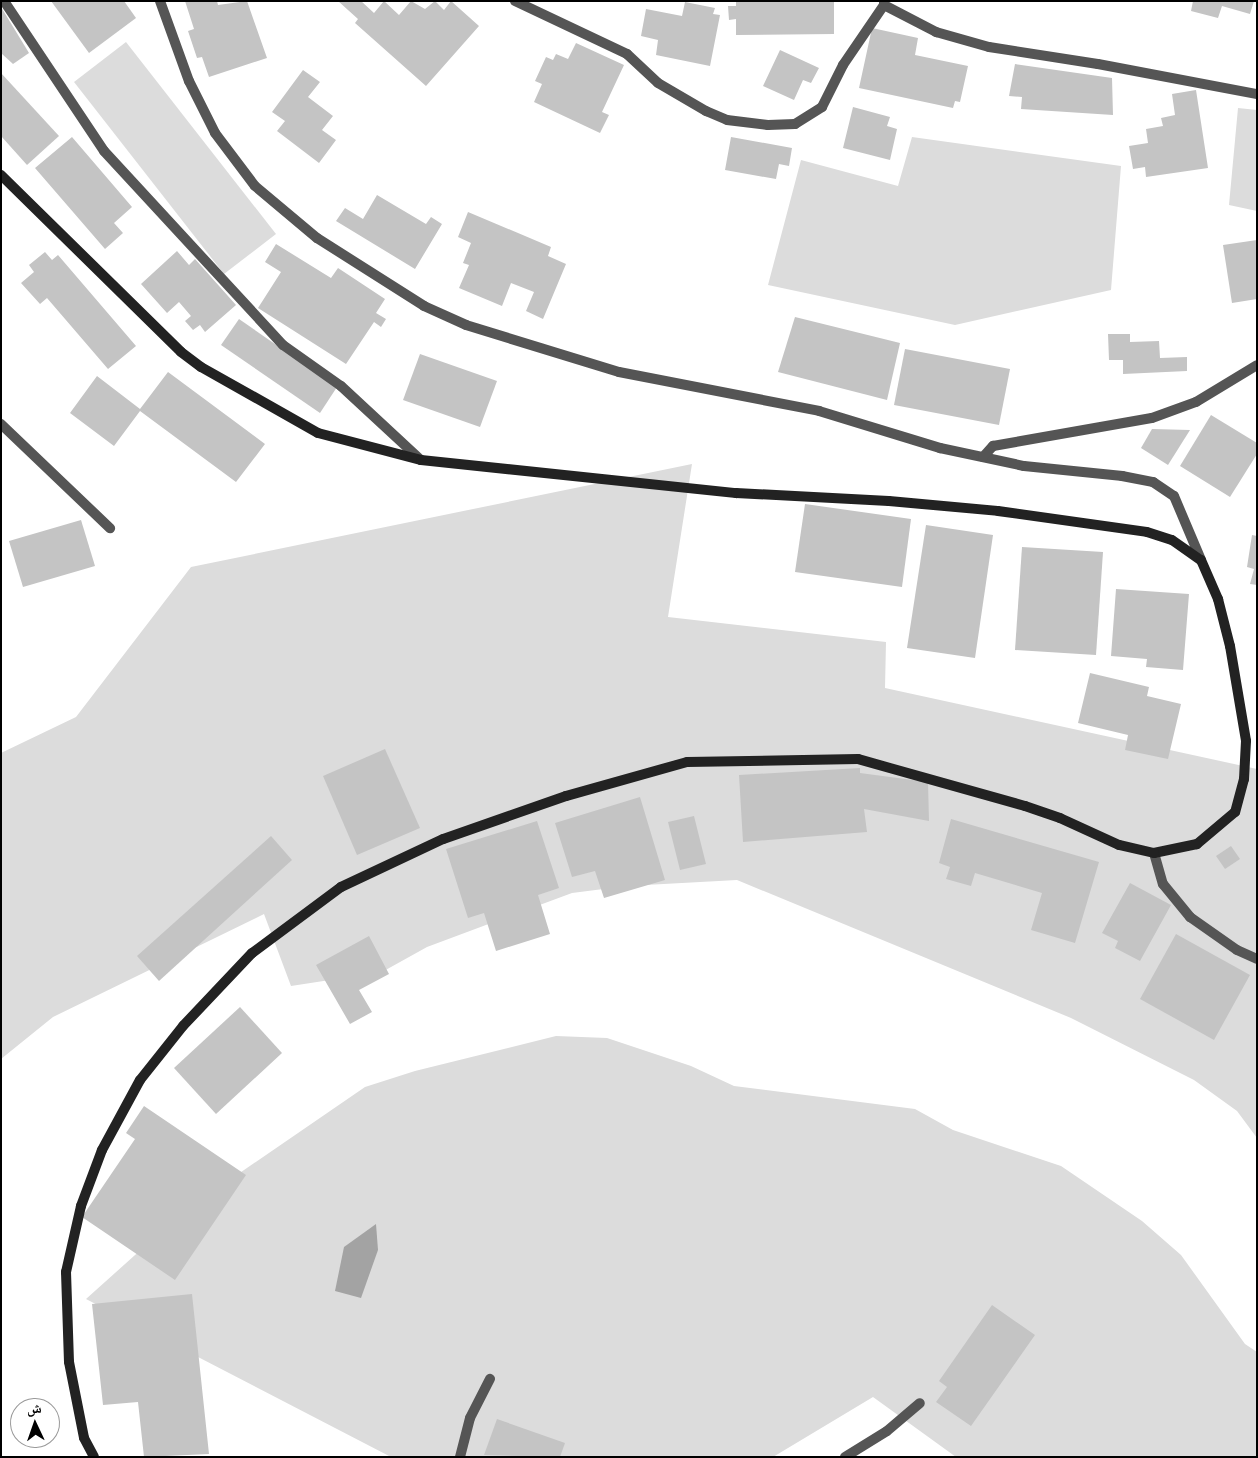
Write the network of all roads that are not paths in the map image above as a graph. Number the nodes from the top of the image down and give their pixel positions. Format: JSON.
{"nodes":[{"id":1,"x":4,"y":1,"type":"edge"},
{"id":2,"x":160,"y":1,"type":"edge"},
{"id":3,"x":514,"y":1,"type":"edge"},
{"id":4,"x":884,"y":3,"type":"edge"},
{"id":5,"x":1257,"y":94,"type":"edge"},
{"id":6,"x":1,"y":175,"type":"edge"},
{"id":7,"x":1257,"y":365,"type":"edge"},
{"id":8,"x":1,"y":424,"type":"edge"},
{"id":9,"x":983,"y":457,"type":"junction"},
{"id":10,"x":421,"y":460,"type":"junction"},
{"id":11,"x":110,"y":528,"type":"dead end"},
{"id":12,"x":1201,"y":560,"type":"junction"},
{"id":13,"x":1154,"y":853,"type":"junction"},
{"id":14,"x":1257,"y":959,"type":"edge"},
{"id":15,"x":490,"y":1379,"type":"dead end"},
{"id":16,"x":920,"y":1403,"type":"dead end"},
{"id":17,"x":94,"y":1457,"type":"edge"},
{"id":18,"x":460,"y":1457,"type":"edge"},
{"id":19,"x":845,"y":1457,"type":"edge"}],
"edges":[{"from":1,"to":10,"type":"street"},
{"from":2,"to":9,"type":"street"},
{"from":3,"to":4,"type":"street"},
{"from":4,"to":5,"type":"street"},
{"from":6,"to":10,"type":"street"},
{"from":7,"to":9,"type":"street"},
{"from":8,"to":11,"type":"street"},
{"from":9,"to":12,"type":"street"},
{"from":10,"to":12,"type":"street"},
{"from":12,"to":13,"type":"street"},
{"from":13,"to":14,"type":"street"},
{"from":13,"to":17,"type":"street"},
{"from":15,"to":18,"type":"street"},
{"from":16,"to":19,"type":"street"}]}
